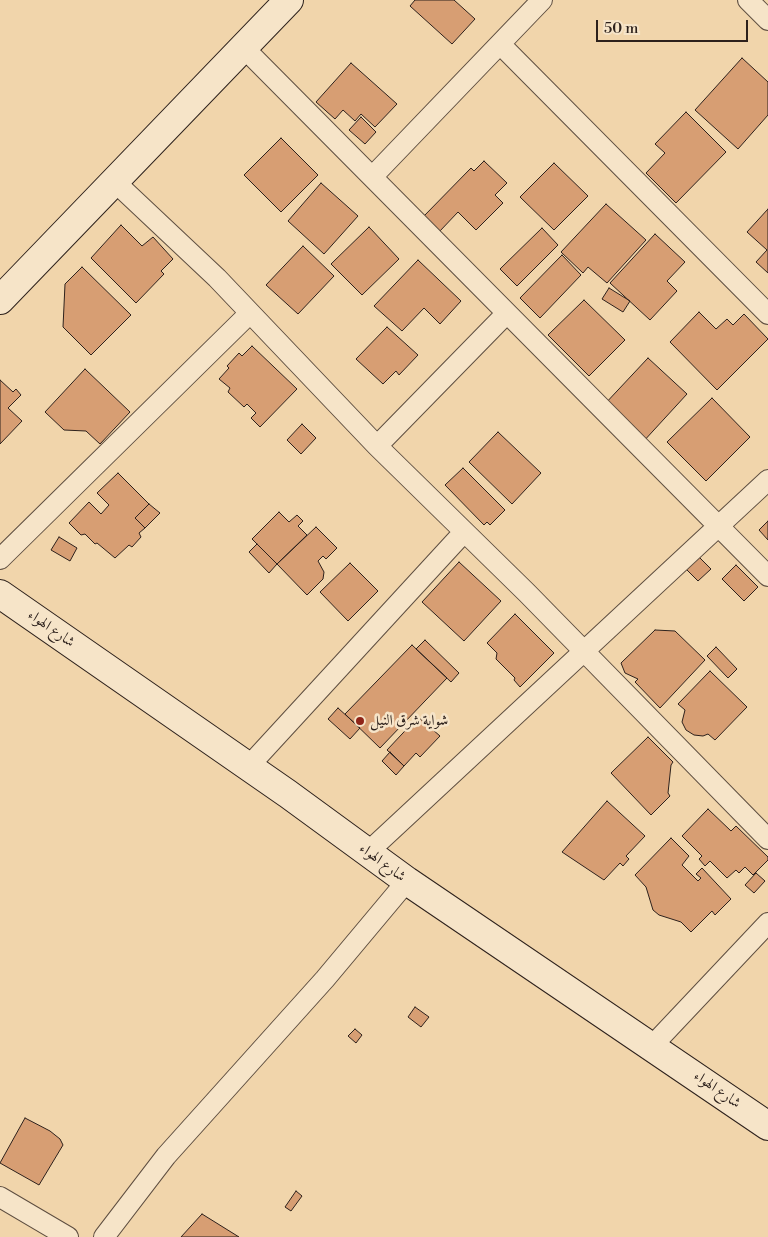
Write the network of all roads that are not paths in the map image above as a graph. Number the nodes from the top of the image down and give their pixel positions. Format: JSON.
{"nodes":[{"id":1,"x":288,"y":0,"type":"edge"},
{"id":2,"x":542,"y":0,"type":"edge"},
{"id":3,"x":748,"y":0,"type":"edge"},
{"id":4,"x":768,"y":20,"type":"edge"},
{"id":5,"x":500,"y":44,"type":"junction"},
{"id":6,"x":243,"y":47,"type":"junction"},
{"id":7,"x":372,"y":176,"type":"junction"},
{"id":8,"x":114,"y":181,"type":"junction"},
{"id":9,"x":0,"y":300,"type":"edge"},
{"id":10,"x":250,"y":313,"type":"junction"},
{"id":11,"x":507,"y":313,"type":"junction"},
{"id":12,"x":768,"y":314,"type":"edge"},
{"id":13,"x":377,"y":446,"type":"junction"},
{"id":14,"x":768,"y":480,"type":"edge"},
{"id":15,"x":718,"y":525,"type":"junction"},
{"id":16,"x":464,"y":532,"type":"junction"},
{"id":17,"x":0,"y":559,"type":"edge"},
{"id":18,"x":768,"y":576,"type":"edge"},
{"id":19,"x":0,"y":594,"type":"edge"},
{"id":20,"x":584,"y":652,"type":"junction"},
{"id":21,"x":248,"y":766,"type":"junction"},
{"id":22,"x":768,"y":839,"type":"edge"},
{"id":23,"x":368,"y":852,"type":"junction"},
{"id":24,"x":407,"y":881,"type":"junction"},
{"id":25,"x":768,"y":922,"type":"edge"},
{"id":26,"x":652,"y":1046,"type":"junction"},
{"id":27,"x":768,"y":1126,"type":"edge"},
{"id":28,"x":0,"y":1197,"type":"edge"},
{"id":29,"x":68,"y":1237,"type":"edge"},
{"id":30,"x":104,"y":1237,"type":"edge"}],
"edges":[{"from":1,"to":6,"type":"street"},
{"from":2,"to":5,"type":"street"},
{"from":3,"to":4,"type":"street"},
{"from":5,"to":7,"type":"street"},
{"from":5,"to":12,"type":"street"},
{"from":6,"to":7,"type":"street"},
{"from":6,"to":8,"type":"street"},
{"from":7,"to":11,"type":"street"},
{"from":8,"to":9,"type":"street"},
{"from":8,"to":10,"type":"street"},
{"from":10,"to":13,"type":"street"},
{"from":10,"to":17,"type":"street"},
{"from":11,"to":13,"type":"street"},
{"from":11,"to":15,"type":"street"},
{"from":13,"to":16,"type":"street"},
{"from":14,"to":15,"type":"street"},
{"from":15,"to":18,"type":"street"},
{"from":15,"to":20,"type":"street"},
{"from":16,"to":20,"type":"street"},
{"from":16,"to":21,"type":"street"},
{"from":19,"to":21,"type":"street","name":"شارع الهواء"},
{"from":20,"to":22,"type":"street"},
{"from":20,"to":23,"type":"street"},
{"from":21,"to":23,"type":"street","name":"شارع الهواء"},
{"from":23,"to":24,"type":"street","name":"شارع الهواء"},
{"from":24,"to":26,"type":"street","name":"شارع الهواء"},
{"from":24,"to":30,"type":"street"},
{"from":25,"to":26,"type":"street"},
{"from":26,"to":27,"type":"street","name":"شارع الهواء"},
{"from":28,"to":29,"type":"street"}]}
